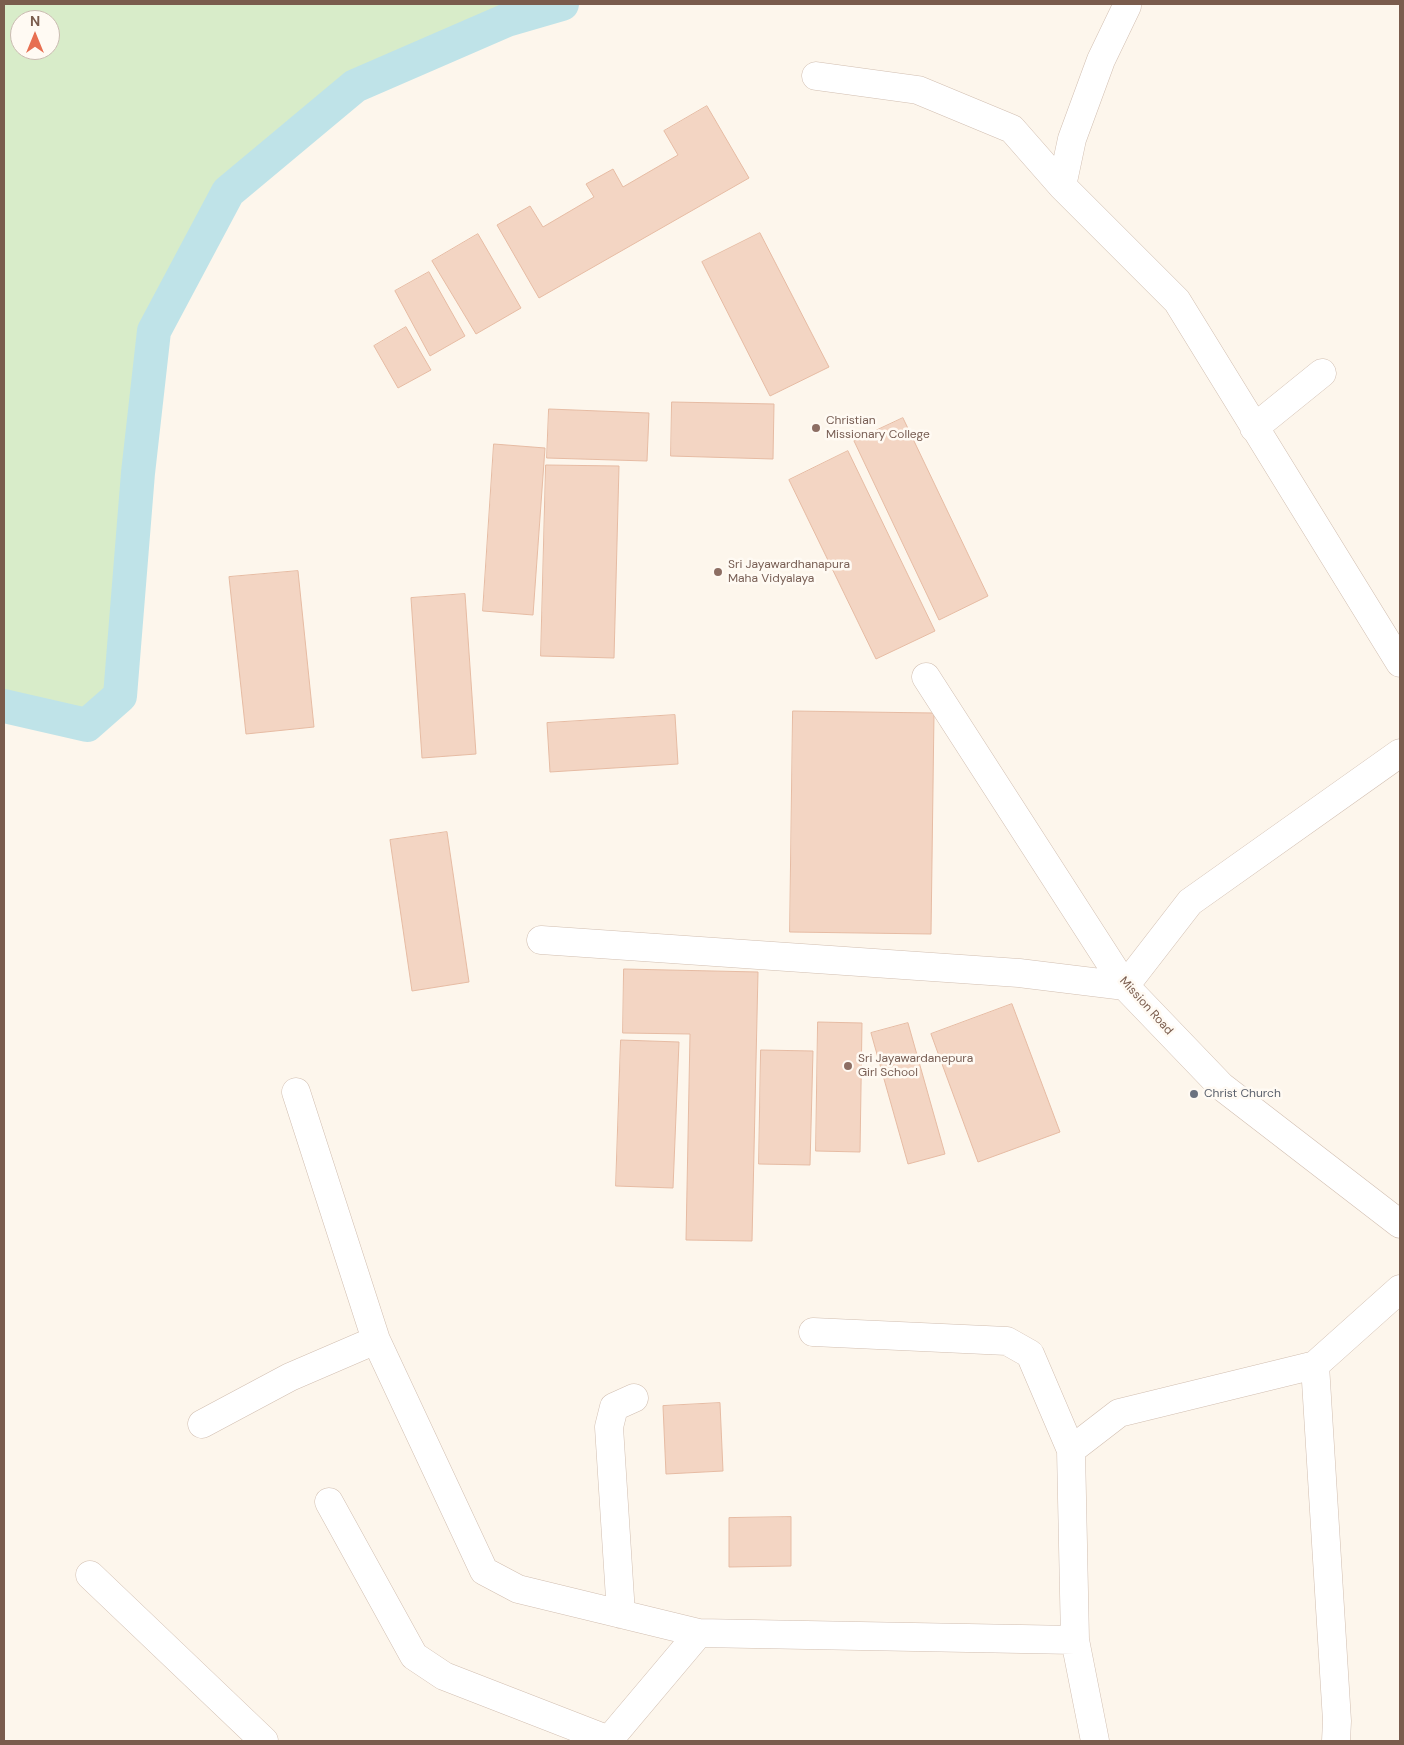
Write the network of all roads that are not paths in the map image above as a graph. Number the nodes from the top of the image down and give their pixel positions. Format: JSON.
{"nodes":[{"id":1,"x":1127,"y":6,"type":"dead end"},
{"id":2,"x":816,"y":76,"type":"dead end"},
{"id":3,"x":1062,"y":186,"type":"junction"},
{"id":4,"x":1322,"y":373,"type":"dead end"},
{"id":5,"x":1254,"y":428,"type":"junction"},
{"id":6,"x":1400,"y":663,"type":"edge"},
{"id":7,"x":926,"y":677,"type":"dead end"},
{"id":8,"x":1400,"y":753,"type":"edge"},
{"id":9,"x":541,"y":940,"type":"dead end"},
{"id":10,"x":1125,"y":986,"type":"junction"},
{"id":11,"x":296,"y":1092,"type":"dead end"},
{"id":12,"x":1400,"y":1224,"type":"edge"},
{"id":13,"x":1400,"y":1289,"type":"edge"},
{"id":14,"x":813,"y":1332,"type":"dead end"},
{"id":15,"x":376,"y":1340,"type":"junction"},
{"id":16,"x":1315,"y":1365,"type":"junction"},
{"id":17,"x":634,"y":1398,"type":"dead end"},
{"id":18,"x":202,"y":1424,"type":"dead end"},
{"id":19,"x":1071,"y":1450,"type":"junction"},
{"id":20,"x":329,"y":1502,"type":"dead end"},
{"id":21,"x":90,"y":1575,"type":"dead end"},
{"id":22,"x":621,"y":1614,"type":"junction"},
{"id":23,"x":699,"y":1633,"type":"junction"},
{"id":24,"x":1075,"y":1640,"type":"junction"},
{"id":25,"x":264,"y":1741,"type":"edge"},
{"id":26,"x":608,"y":1741,"type":"edge"},
{"id":27,"x":1095,"y":1741,"type":"edge"},
{"id":28,"x":1336,"y":1741,"type":"edge"}],
"edges":[{"from":1,"to":3,"type":"street"},
{"from":2,"to":3,"type":"street"},
{"from":3,"to":5,"type":"street"},
{"from":4,"to":5,"type":"street"},
{"from":5,"to":6,"type":"street"},
{"from":7,"to":10,"type":"street","name":"Mission Road"},
{"from":8,"to":10,"type":"street"},
{"from":9,"to":10,"type":"street"},
{"from":10,"to":12,"type":"street","name":"Mission Road"},
{"from":11,"to":15,"type":"street"},
{"from":13,"to":16,"type":"street"},
{"from":14,"to":19,"type":"street"},
{"from":15,"to":18,"type":"street"},
{"from":15,"to":22,"type":"street"},
{"from":16,"to":19,"type":"street"},
{"from":16,"to":28,"type":"street"},
{"from":17,"to":22,"type":"street"},
{"from":19,"to":24,"type":"street"},
{"from":20,"to":26,"type":"street"},
{"from":21,"to":25,"type":"street"},
{"from":22,"to":23,"type":"street"},
{"from":23,"to":24,"type":"street"},
{"from":23,"to":26,"type":"street"},
{"from":24,"to":27,"type":"street"}]}
